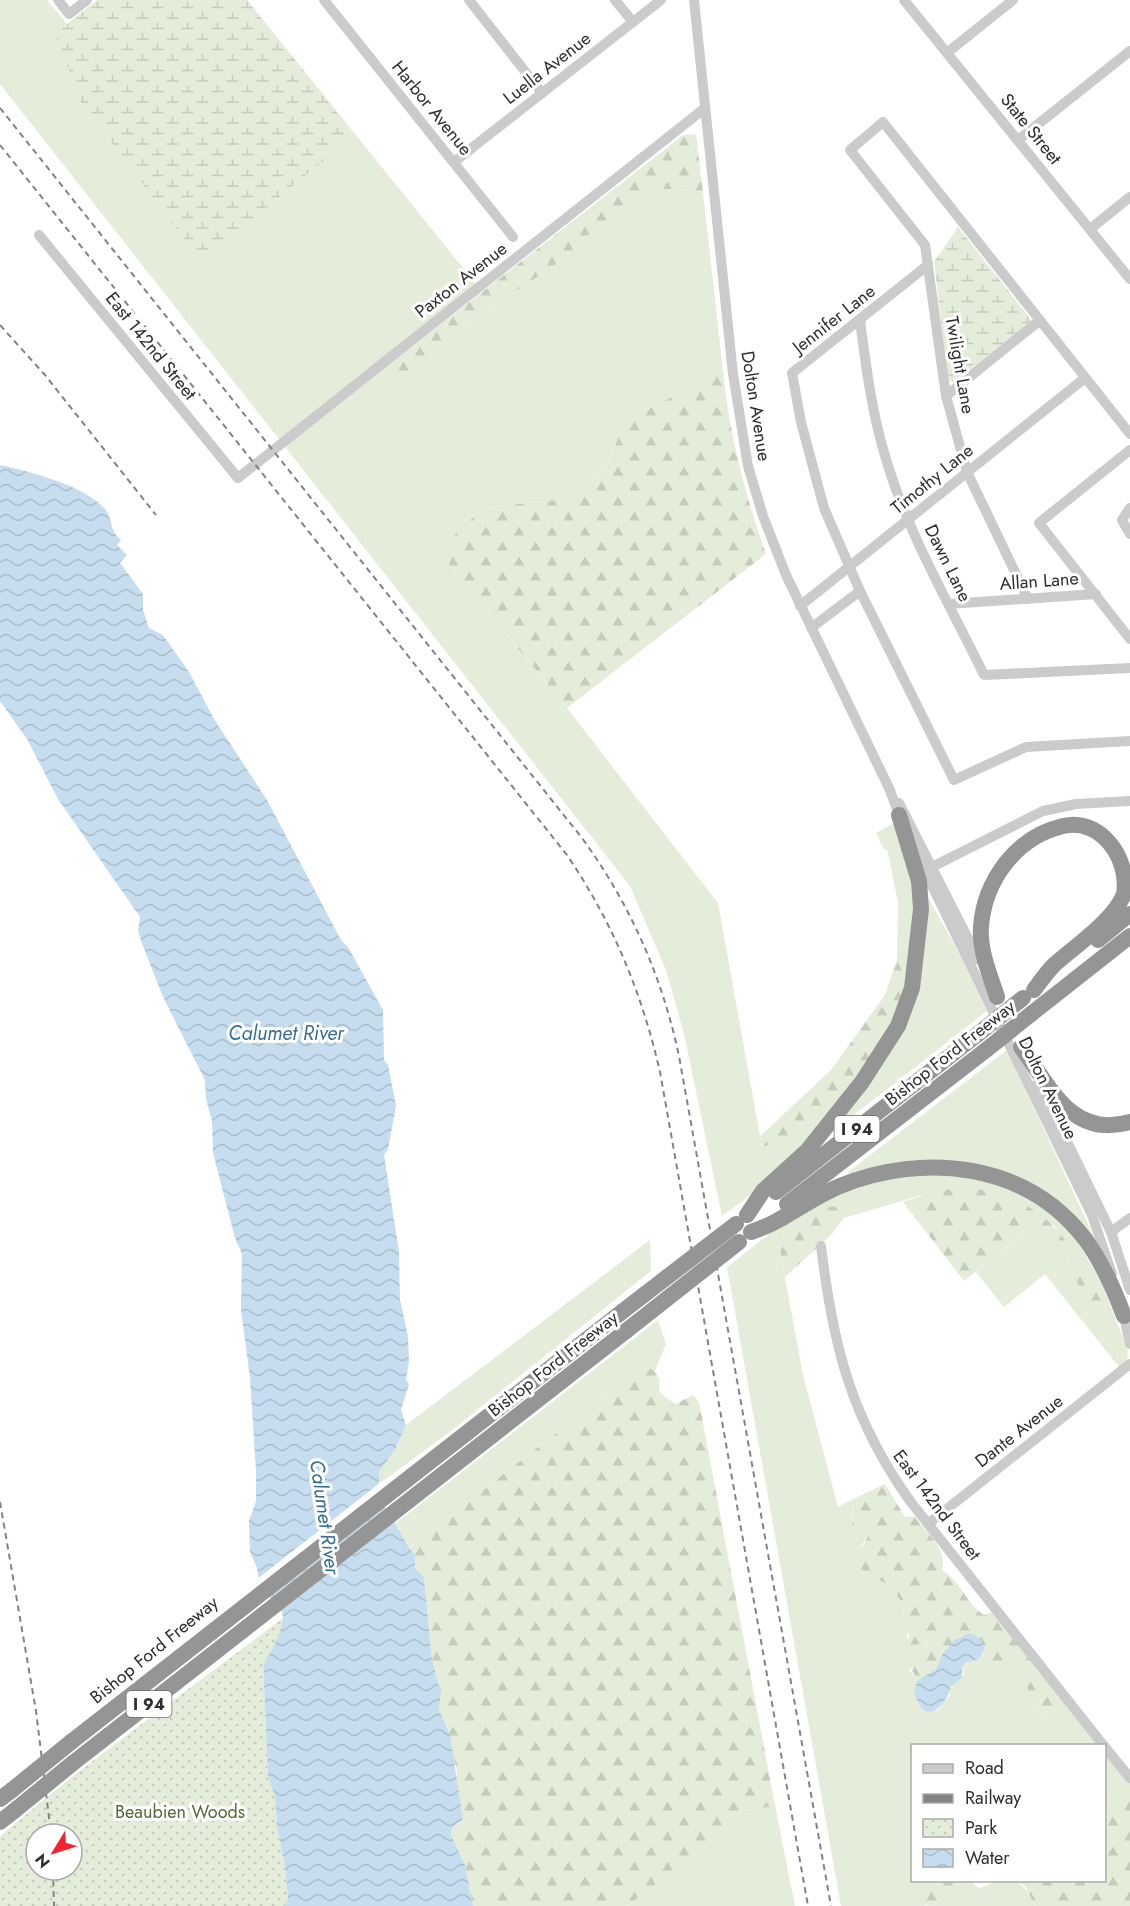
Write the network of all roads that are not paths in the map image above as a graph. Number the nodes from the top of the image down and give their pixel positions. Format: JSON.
{"nodes":[{"id":1,"x":58,"y":0,"type":"edge"},
{"id":2,"x":87,"y":0,"type":"edge"},
{"id":3,"x":324,"y":0,"type":"edge"},
{"id":4,"x":469,"y":0,"type":"edge"},
{"id":5,"x":615,"y":0,"type":"edge"},
{"id":6,"x":662,"y":0,"type":"edge"},
{"id":7,"x":694,"y":0,"type":"edge"},
{"id":8,"x":904,"y":0,"type":"edge"},
{"id":9,"x":1013,"y":0,"type":"edge"},
{"id":10,"x":633,"y":22,"type":"junction"},
{"id":11,"x":1130,"y":51,"type":"edge"},
{"id":12,"x":948,"y":52,"type":"junction"},
{"id":13,"x":542,"y":93,"type":"junction"},
{"id":14,"x":705,"y":108,"type":"junction"},
{"id":15,"x":1018,"y":140,"type":"junction"},
{"id":16,"x":454,"y":162,"type":"junction"},
{"id":17,"x":1130,"y":197,"type":"edge"},
{"id":18,"x":1090,"y":229,"type":"junction"},
{"id":19,"x":39,"y":235,"type":"dead end"},
{"id":20,"x":513,"y":237,"type":"dead end"},
{"id":21,"x":928,"y":265,"type":"junction"},
{"id":22,"x":1130,"y":279,"type":"edge"},
{"id":23,"x":860,"y":320,"type":"junction"},
{"id":24,"x":1039,"y":321,"type":"junction"},
{"id":25,"x":1085,"y":378,"type":"junction"},
{"id":26,"x":946,"y":396,"type":"junction"},
{"id":27,"x":1130,"y":434,"type":"edge"},
{"id":28,"x":1130,"y":450,"type":"edge"},
{"id":29,"x":967,"y":472,"type":"junction"},
{"id":30,"x":237,"y":478,"type":"joint"},
{"id":31,"x":1130,"y":508,"type":"edge"},
{"id":32,"x":909,"y":519,"type":"junction"},
{"id":33,"x":1130,"y":534,"type":"edge"},
{"id":34,"x":849,"y":567,"type":"junction"},
{"id":35,"x":860,"y":591,"type":"junction"},
{"id":36,"x":1096,"y":594,"type":"junction"},
{"id":37,"x":1028,"y":598,"type":"junction"},
{"id":38,"x":949,"y":604,"type":"junction"},
{"id":39,"x":800,"y":606,"type":"junction"},
{"id":40,"x":811,"y":628,"type":"junction"},
{"id":41,"x":1130,"y":639,"type":"edge"},
{"id":42,"x":1130,"y":668,"type":"edge"},
{"id":43,"x":1130,"y":741,"type":"edge"},
{"id":44,"x":889,"y":788,"type":"junction"},
{"id":45,"x":1130,"y":801,"type":"edge"},
{"id":46,"x":899,"y":815,"type":"junction"},
{"id":47,"x":929,"y":868,"type":"junction"},
{"id":48,"x":1130,"y":914,"type":"edge"},
{"id":49,"x":1130,"y":936,"type":"edge"},
{"id":50,"x":1130,"y":950,"type":"edge"},
{"id":51,"x":1028,"y":994,"type":"junction"},
{"id":52,"x":997,"y":997,"type":"junction"},
{"id":53,"x":1038,"y":1009,"type":"junction"},
{"id":54,"x":1021,"y":1047,"type":"junction"},
{"id":55,"x":1130,"y":1122,"type":"edge"},
{"id":56,"x":1130,"y":1218,"type":"edge"},
{"id":57,"x":741,"y":1219,"type":"junction"},
{"id":58,"x":1111,"y":1232,"type":"junction"},
{"id":59,"x":745,"y":1237,"type":"junction"},
{"id":60,"x":821,"y":1246,"type":"dead end"},
{"id":61,"x":1130,"y":1290,"type":"edge"},
{"id":62,"x":1124,"y":1316,"type":"junction"},
{"id":63,"x":1130,"y":1344,"type":"edge"},
{"id":64,"x":1130,"y":1364,"type":"edge"},
{"id":65,"x":928,"y":1524,"type":"junction"},
{"id":66,"x":1102,"y":1744,"type":"edge"},
{"id":67,"x":1106,"y":1748,"type":"edge"},
{"id":68,"x":1130,"y":1778,"type":"edge"},
{"id":69,"x":6,"y":1794,"type":"edge"},
{"id":70,"x":0,"y":1822,"type":"edge"}],
"edges":[{"from":1,"to":2,"type":"street"},
{"from":3,"to":16,"type":"street","name":"Harbor Avenue"},
{"from":4,"to":13,"type":"street"},
{"from":5,"to":10,"type":"street"},
{"from":6,"to":10,"type":"street","name":"Luella Avenue"},
{"from":7,"to":14,"type":"street","name":"Dolton Avenue"},
{"from":8,"to":12,"type":"street","name":"State Street"},
{"from":9,"to":12,"type":"street"},
{"from":10,"to":13,"type":"street","name":"Luella Avenue"},
{"from":11,"to":15,"type":"street"},
{"from":12,"to":15,"type":"street","name":"State Street"},
{"from":13,"to":16,"type":"street","name":"Luella Avenue"},
{"from":14,"to":30,"type":"street","name":"Paxton Avenue"},
{"from":14,"to":39,"type":"street","name":"Dolton Avenue"},
{"from":15,"to":18,"type":"street","name":"State Street"},
{"from":16,"to":20,"type":"street","name":"Harbor Avenue"},
{"from":17,"to":18,"type":"street"},
{"from":18,"to":22,"type":"street","name":"State Street"},
{"from":19,"to":30,"type":"street","name":"East 142nd Street"},
{"from":21,"to":23,"type":"street","name":"Jennifer Lane"},
{"from":21,"to":24,"type":"street"},
{"from":21,"to":26,"type":"street","name":"Twilight Lane"},
{"from":23,"to":32,"type":"street","name":"Dawn Lane"},
{"from":23,"to":34,"type":"street","name":"Jennifer Lane"},
{"from":24,"to":25,"type":"street"},
{"from":24,"to":26,"type":"street"},
{"from":25,"to":27,"type":"street"},
{"from":25,"to":29,"type":"street","name":"Timothy Lane"},
{"from":26,"to":29,"type":"street","name":"Twilight Lane"},
{"from":28,"to":36,"type":"street"},
{"from":29,"to":32,"type":"street","name":"Timothy Lane"},
{"from":29,"to":37,"type":"street","name":"Twilight Lane"},
{"from":31,"to":33,"type":"street"},
{"from":32,"to":34,"type":"street","name":"Timothy Lane"},
{"from":32,"to":38,"type":"street","name":"Dawn Lane"},
{"from":34,"to":35,"type":"street","name":"Jennifer Lane"},
{"from":34,"to":39,"type":"street","name":"Timothy Lane"},
{"from":35,"to":40,"type":"street"},
{"from":35,"to":43,"type":"street","name":"Jennifer Lane"},
{"from":36,"to":37,"type":"street","name":"Allan Lane"},
{"from":36,"to":41,"type":"street"},
{"from":37,"to":38,"type":"street","name":"Allan Lane"},
{"from":38,"to":42,"type":"street","name":"Dawn Lane"},
{"from":39,"to":40,"type":"street","name":"Dolton Avenue"},
{"from":40,"to":44,"type":"street","name":"Dolton Avenue"},
{"from":44,"to":46,"type":"street","name":"Dolton Avenue"},
{"from":44,"to":47,"type":"street","name":"Dolton Avenue"},
{"from":45,"to":47,"type":"street"},
{"from":46,"to":47,"type":"street","name":"Dolton Avenue"},
{"from":46,"to":57,"type":"highway"},
{"from":47,"to":52,"type":"street","name":"Dolton Avenue"},
{"from":47,"to":62,"type":"street","name":"Dolton Avenue"},
{"from":48,"to":51,"type":"highway","name":"Bishop Ford Freeway","number":"I 94"},
{"from":49,"to":53,"type":"highway","name":"Bishop Ford Freeway","number":"I 94"},
{"from":50,"to":53,"type":"highway"},
{"from":51,"to":52,"type":"highway"},
{"from":51,"to":57,"type":"highway","name":"Bishop Ford Freeway","number":"I 94","bridge":true},
{"from":52,"to":54,"type":"street","name":"Dolton Avenue"},
{"from":53,"to":59,"type":"highway","name":"Bishop Ford Freeway","number":"I 94","bridge":true},
{"from":54,"to":55,"type":"highway"},
{"from":54,"to":58,"type":"street","name":"Dolton Avenue"},
{"from":56,"to":58,"type":"street"},
{"from":57,"to":69,"type":"highway","name":"Bishop Ford Freeway","number":"I 94","bridge":true},
{"from":58,"to":61,"type":"street","name":"Dolton Avenue"},
{"from":59,"to":62,"type":"highway"},
{"from":59,"to":70,"type":"highway","name":"Bishop Ford Freeway","number":"I 94","bridge":true},
{"from":60,"to":65,"type":"street","name":"East 142nd Street"},
{"from":62,"to":63,"type":"street","name":"Dolton Avenue"},
{"from":64,"to":65,"type":"street","name":"Dante Avenue"},
{"from":65,"to":66,"type":"street","name":"East 142nd Street"},
{"from":67,"to":68,"type":"street","name":"East 142nd Street"}]}
